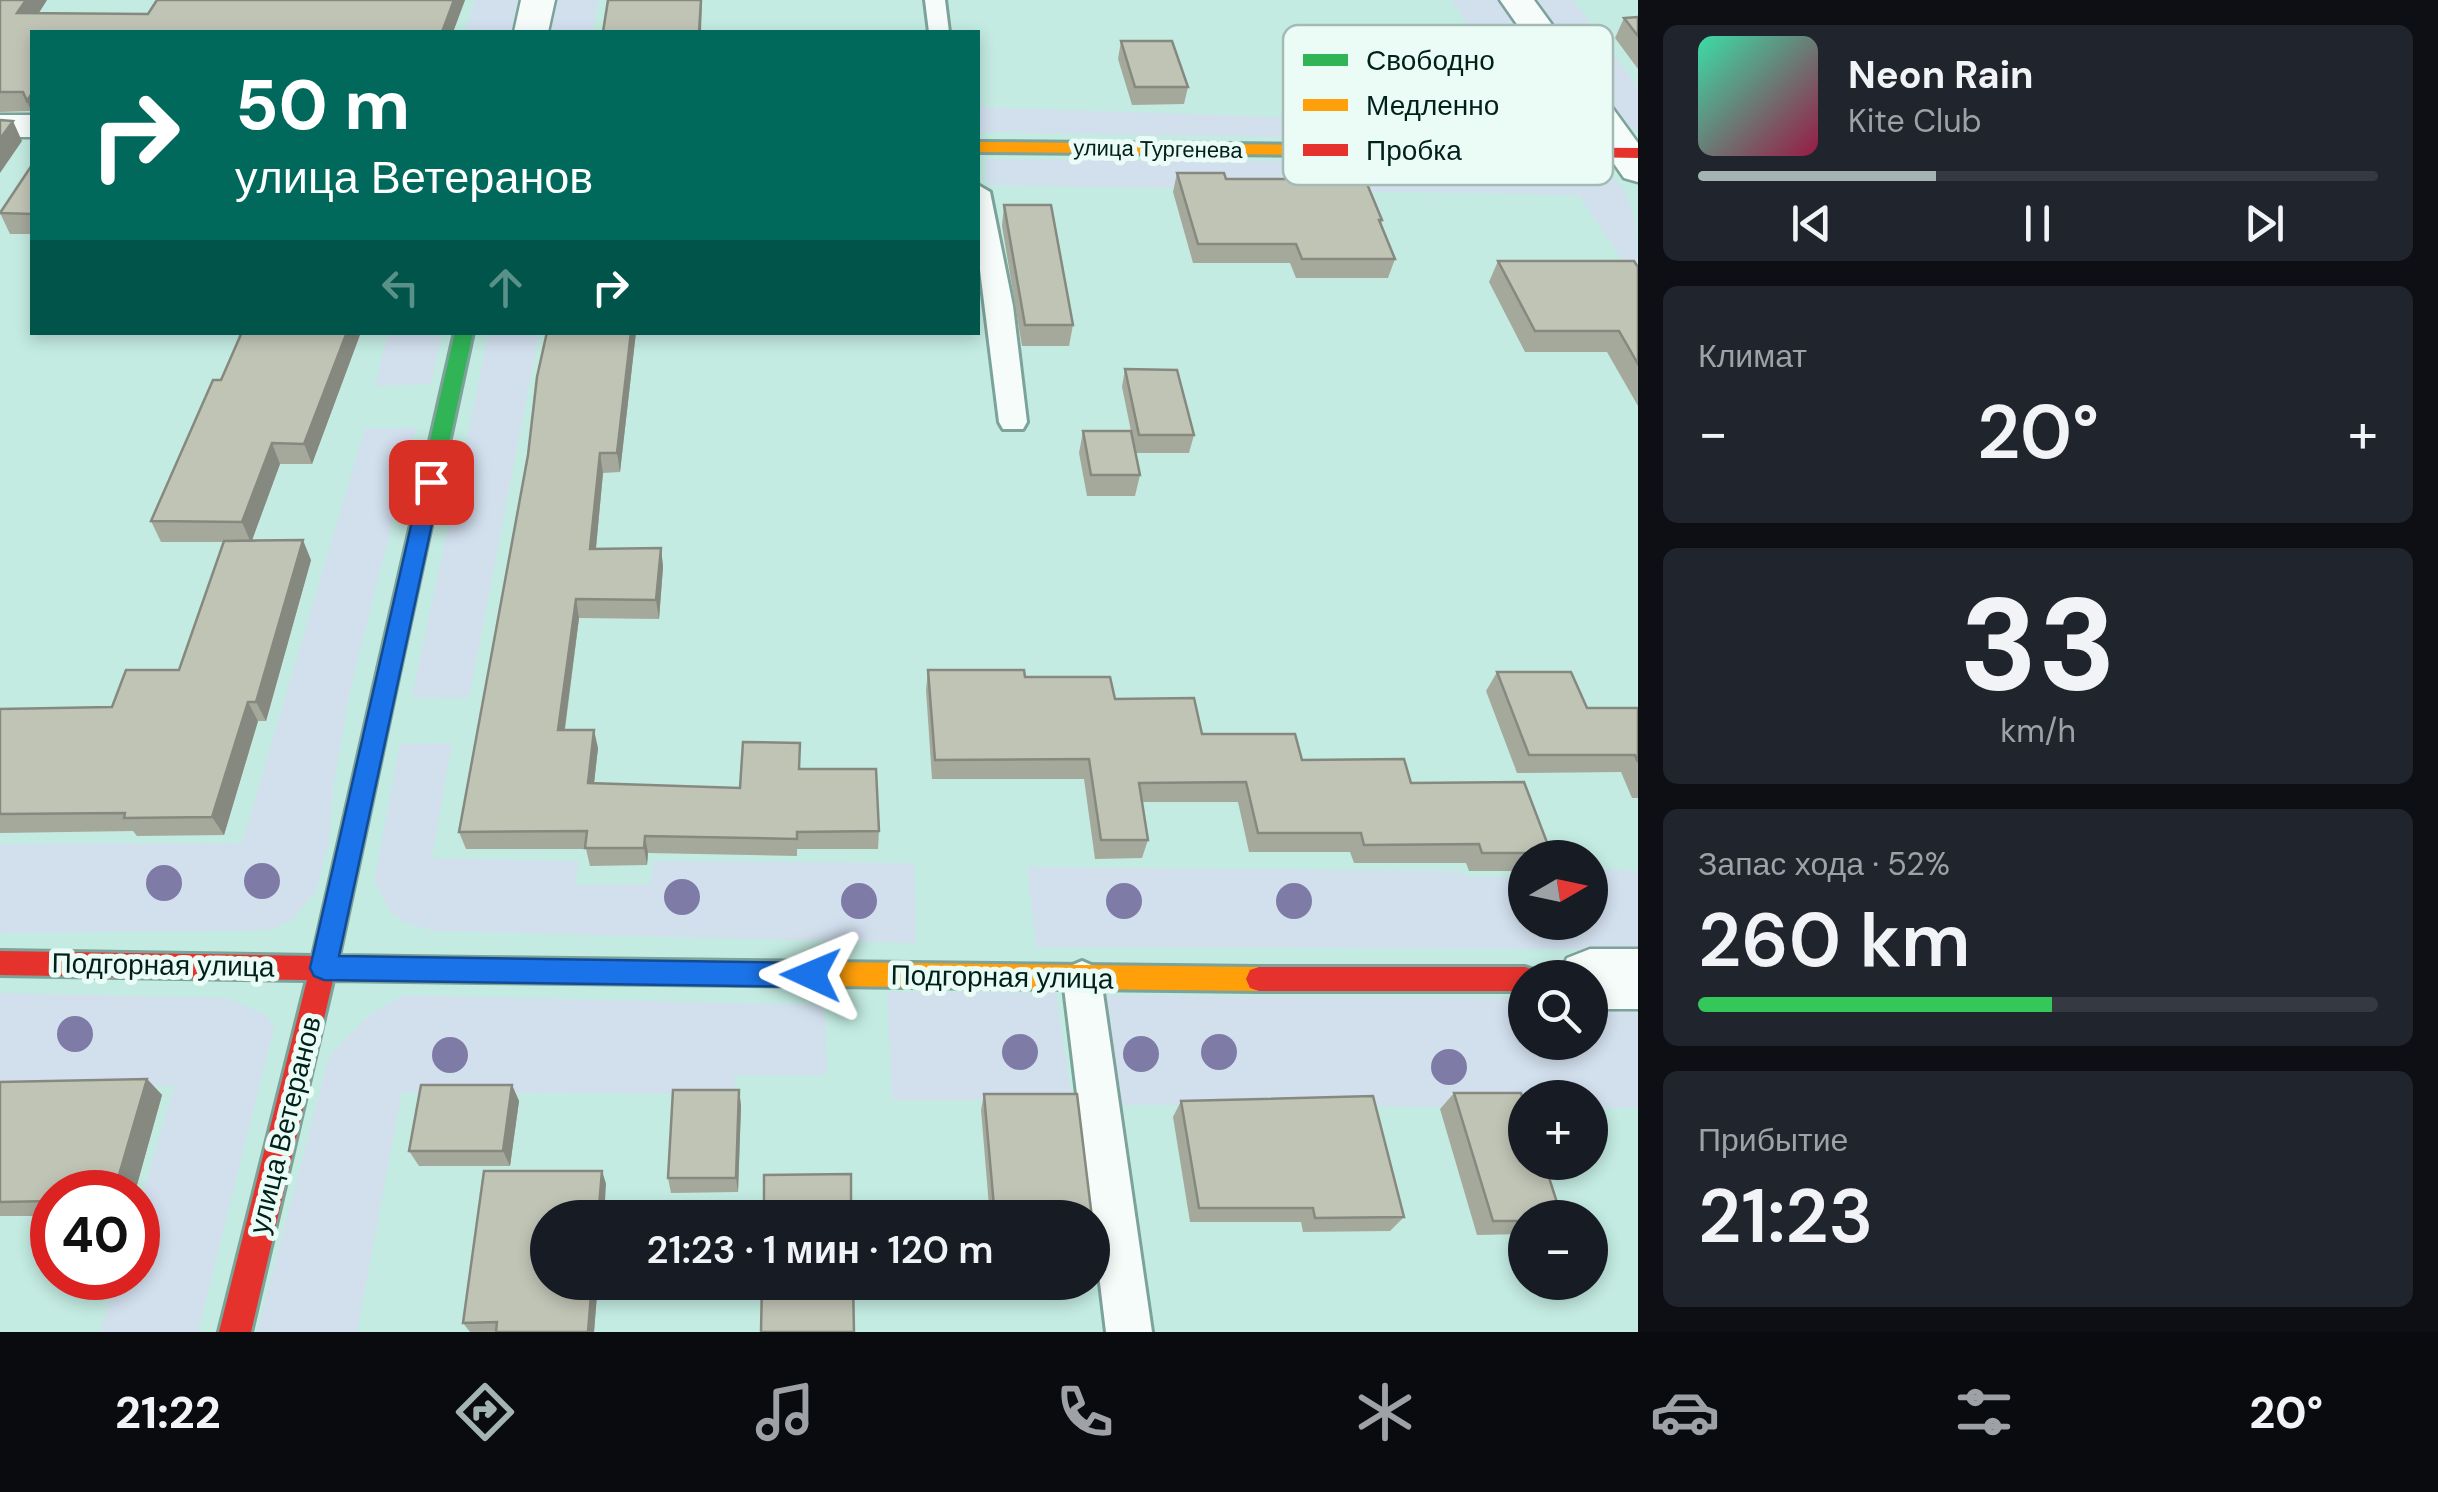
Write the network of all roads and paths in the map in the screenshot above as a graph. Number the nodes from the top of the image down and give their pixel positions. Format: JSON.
{"nodes":[{"id":1,"x":538,"y":0,"type":"edge"},
{"id":2,"x":935,"y":0,"type":"edge"},
{"id":3,"x":1517,"y":0,"type":"edge"},
{"id":4,"x":1535,"y":25,"type":"edge"},
{"id":5,"x":531,"y":30,"type":"edge"},
{"id":6,"x":938,"y":30,"type":"edge"},
{"id":7,"x":0,"y":126,"type":"edge"},
{"id":8,"x":30,"y":126,"type":"edge"},
{"id":9,"x":1613,"y":130,"type":"edge"},
{"id":10,"x":980,"y":147,"type":"edge"},
{"id":11,"x":1283,"y":153,"type":"edge"},
{"id":12,"x":1634,"y":159,"type":"edge"},
{"id":13,"x":980,"y":202,"type":"edge"},
{"id":14,"x":463,"y":335,"type":"edge"},
{"id":15,"x":1012,"y":422,"type":"dead end"},
{"id":16,"x":0,"y":963,"type":"edge"},
{"id":17,"x":324,"y":968,"type":"junction"},
{"id":18,"x":1508,"y":978,"type":"edge"},
{"id":19,"x":1608,"y":978,"type":"edge"},
{"id":20,"x":1638,"y":978,"type":"edge"},
{"id":21,"x":1082,"y":979,"type":"junction"},
{"id":22,"x":235,"y":1332,"type":"edge"},
{"id":23,"x":1128,"y":1332,"type":"edge"}],
"edges":[{"from":1,"to":5,"type":"street"},
{"from":2,"to":6,"type":"lane"},
{"from":3,"to":4,"type":"street"},
{"from":7,"to":8,"type":"street"},
{"from":9,"to":12,"type":"street"},
{"from":10,"to":11,"type":"street","name":"улица Тургенева"},
{"from":13,"to":15,"type":"lane"},
{"from":14,"to":17,"type":"street","name":"улица Ветеранов"},
{"from":16,"to":17,"type":"street","name":"Подгорная улица"},
{"from":17,"to":21,"type":"street","name":"Подгорная улица"},
{"from":17,"to":22,"type":"street","name":"улица Ветеранов"},
{"from":18,"to":21,"type":"street","name":"Подгорная улица"},
{"from":19,"to":20,"type":"street"},
{"from":21,"to":23,"type":"lane"}]}
